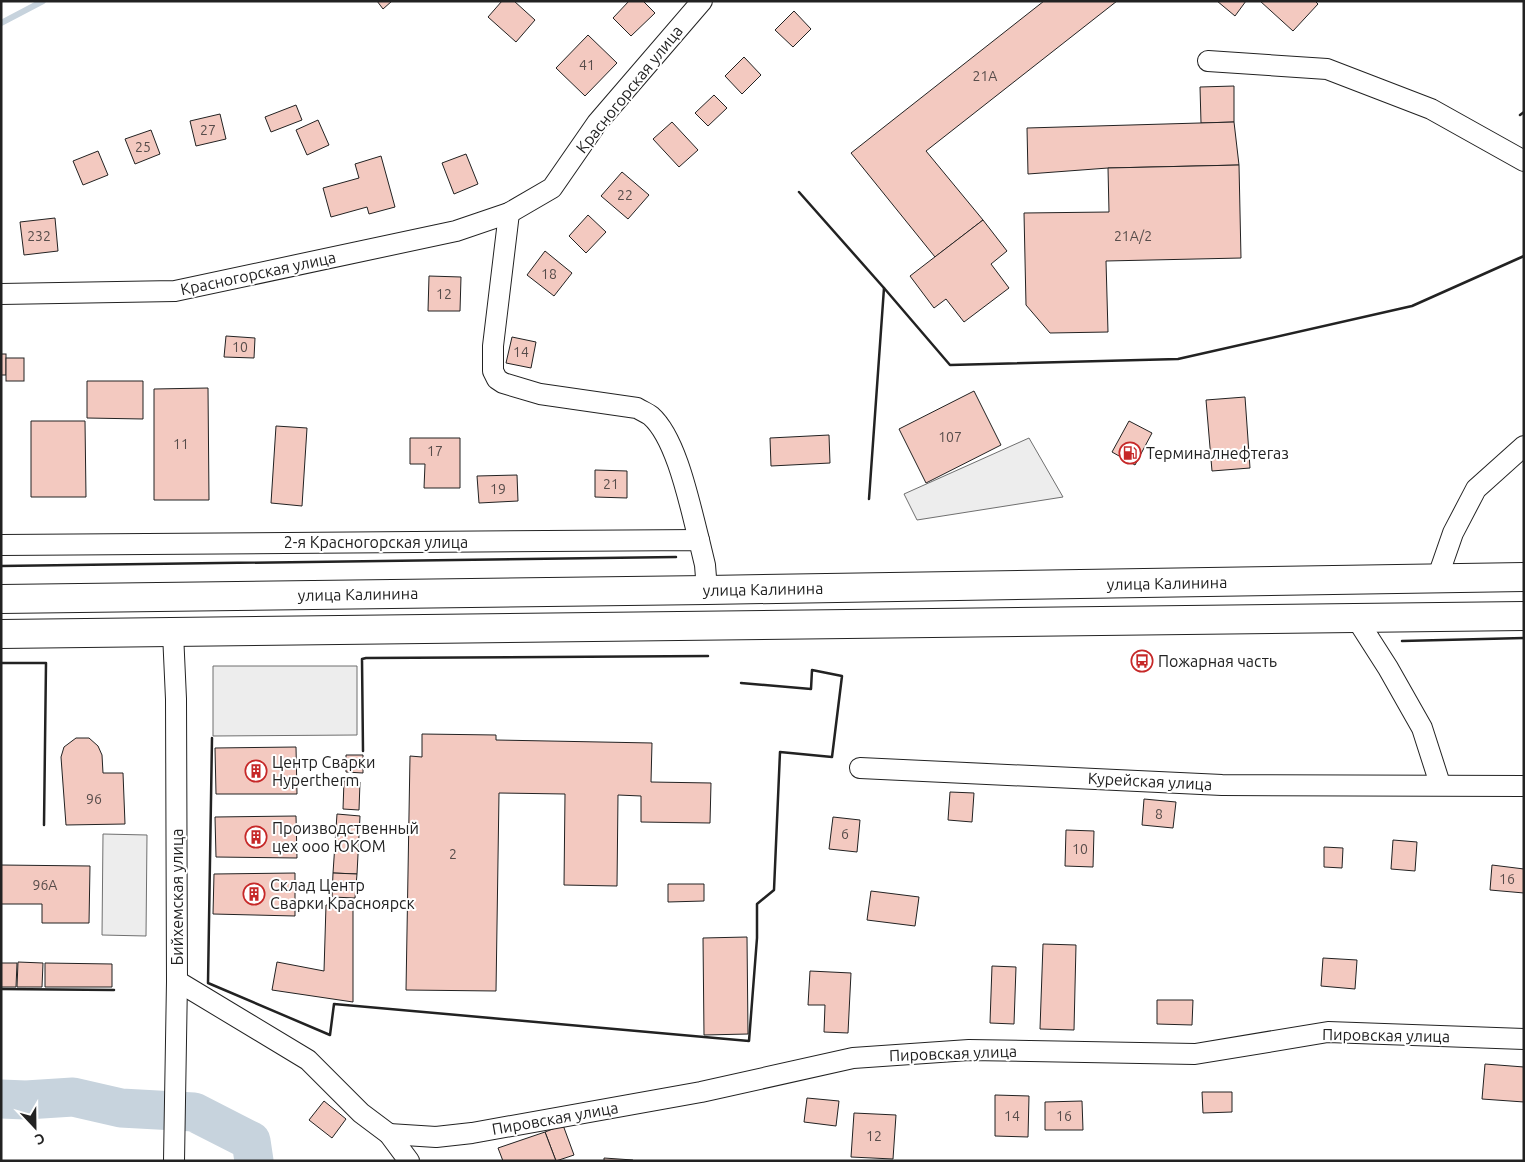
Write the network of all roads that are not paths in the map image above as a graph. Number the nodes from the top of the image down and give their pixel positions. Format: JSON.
{"nodes":[{"id":1,"x":702,"y":1,"type":"edge"},
{"id":2,"x":1208,"y":61,"type":"dead end"},
{"id":3,"x":1524,"y":161,"type":"edge"},
{"id":4,"x":509,"y":213,"type":"junction"},
{"id":5,"x":1,"y":294,"type":"edge"},
{"id":6,"x":1524,"y":446,"type":"edge"},
{"id":7,"x":699,"y":540,"type":"junction"},
{"id":8,"x":1,"y":545,"type":"edge"},
{"id":9,"x":1524,"y":577,"type":"edge"},
{"id":10,"x":1437,"y":578,"type":"junction"},
{"id":11,"x":1075,"y":584,"type":"junction"},
{"id":12,"x":937,"y":587,"type":"junction"},
{"id":13,"x":707,"y":590,"type":"junction"},
{"id":14,"x":1,"y":599,"type":"edge"},
{"id":15,"x":1524,"y":616,"type":"edge"},
{"id":16,"x":1356,"y":618,"type":"junction"},
{"id":17,"x":1076,"y":622,"type":"junction"},
{"id":18,"x":936,"y":624,"type":"junction"},
{"id":19,"x":173,"y":633,"type":"junction"},
{"id":20,"x":1,"y":634,"type":"edge"},
{"id":21,"x":860,"y":768,"type":"dead end"},
{"id":22,"x":1440,"y":784,"type":"junction"},
{"id":23,"x":1524,"y":786,"type":"edge"},
{"id":24,"x":177,"y":981,"type":"junction"},
{"id":25,"x":1524,"y":1039,"type":"edge"},
{"id":26,"x":388,"y":1134,"type":"junction"},
{"id":27,"x":174,"y":1161,"type":"edge"},
{"id":28,"x":409,"y":1161,"type":"edge"}],
"edges":[{"from":1,"to":4,"type":"street","name":"Красногорская улица"},
{"from":2,"to":3,"type":"street"},
{"from":4,"to":5,"type":"street","name":"Красногорская улица"},
{"from":4,"to":7,"type":"street"},
{"from":6,"to":10,"type":"street"},
{"from":7,"to":8,"type":"street","name":"2-я Красногорская улица"},
{"from":7,"to":13,"type":"street"},
{"from":9,"to":10,"type":"main road","name":"улица Калинина"},
{"from":10,"to":11,"type":"main road","name":"улица Калинина"},
{"from":11,"to":12,"type":"main road","name":"улица Калинина"},
{"from":11,"to":17,"type":"main road"},
{"from":12,"to":13,"type":"main road","name":"улица Калинина"},
{"from":12,"to":18,"type":"main road"},
{"from":13,"to":14,"type":"main road","name":"улица Калинина"},
{"from":15,"to":16,"type":"main road"},
{"from":16,"to":17,"type":"main road"},
{"from":16,"to":22,"type":"street"},
{"from":17,"to":18,"type":"main road"},
{"from":18,"to":19,"type":"main road"},
{"from":19,"to":20,"type":"main road"},
{"from":19,"to":24,"type":"street","name":"Бийхемская улица"},
{"from":21,"to":22,"type":"street","name":"Курейская улица"},
{"from":22,"to":23,"type":"street","name":"Курейская улица"},
{"from":24,"to":26,"type":"street"},
{"from":24,"to":27,"type":"street","name":"Бийхемская улица"},
{"from":25,"to":26,"type":"street","name":"Пировская улица"},
{"from":26,"to":28,"type":"street"}]}
